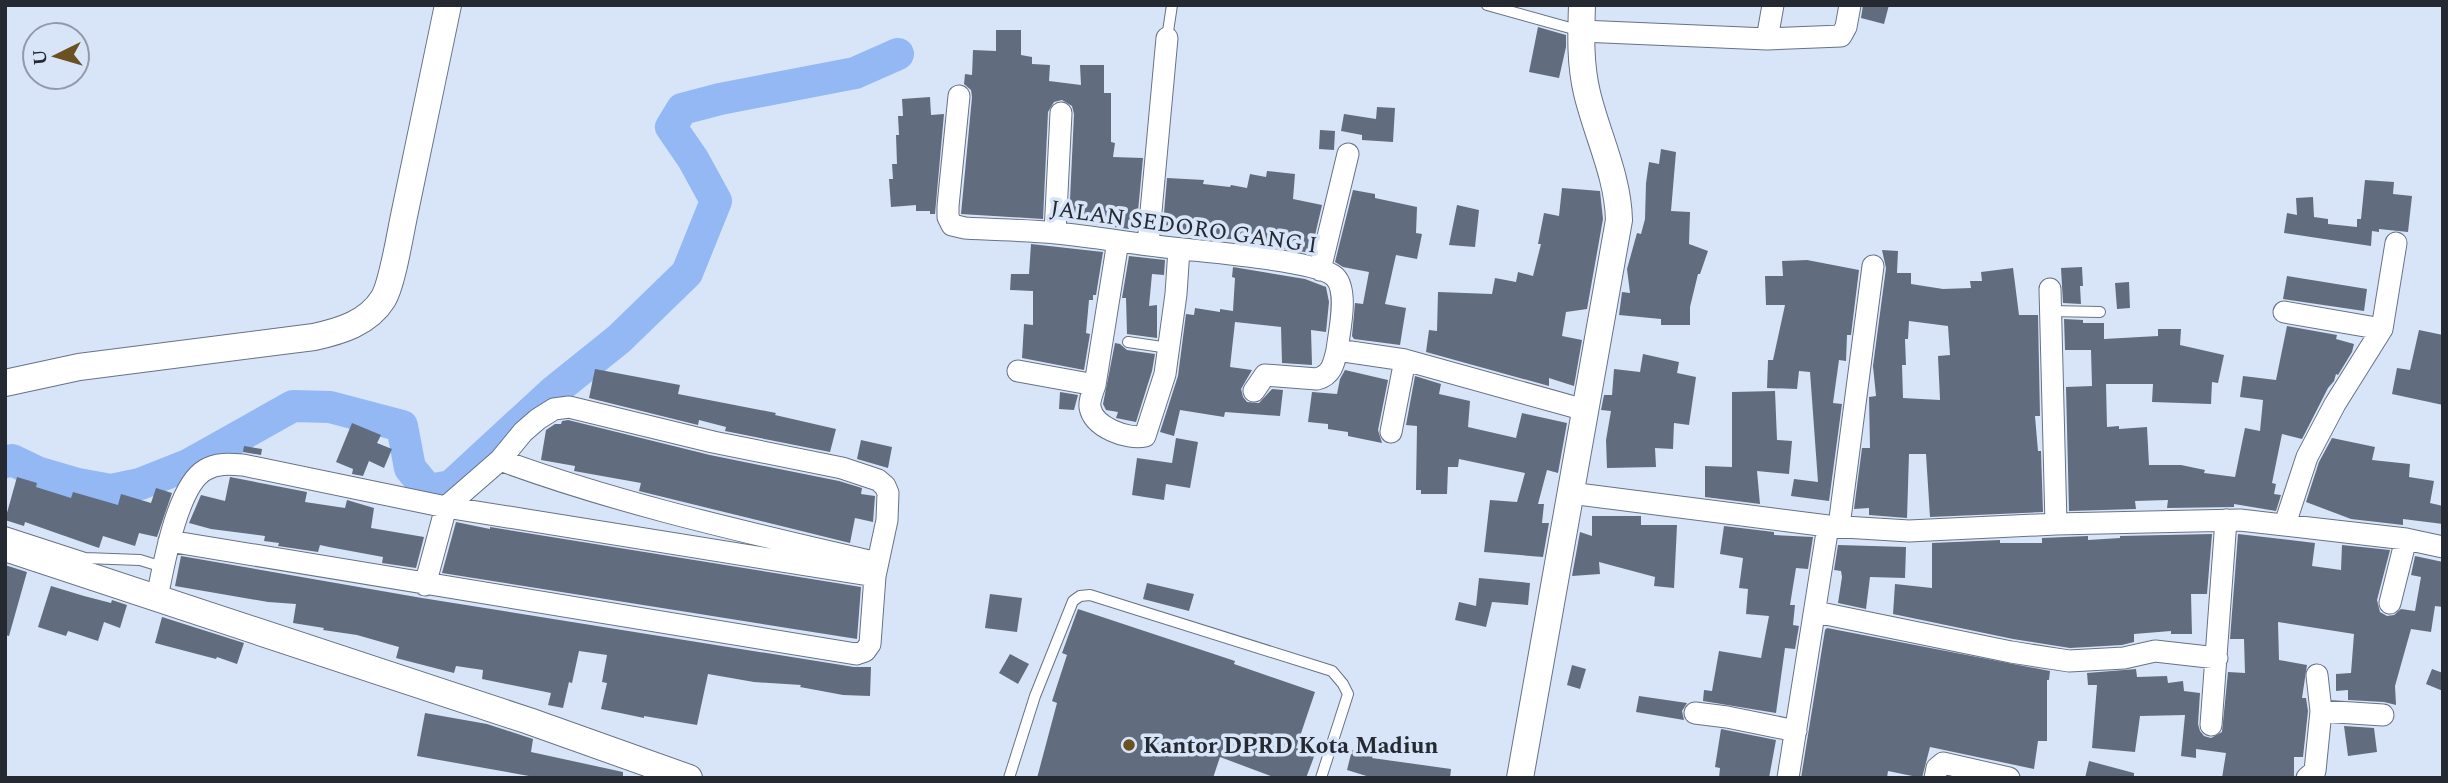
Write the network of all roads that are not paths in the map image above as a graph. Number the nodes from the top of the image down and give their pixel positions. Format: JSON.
{"nodes":[{"id":1,"x":448,"y":5,"type":"edge"},
{"id":2,"x":1172,"y":5,"type":"edge"},
{"id":3,"x":1487,"y":5,"type":"edge"},
{"id":4,"x":1773,"y":5,"type":"edge"},
{"id":5,"x":1850,"y":5,"type":"edge"},
{"id":6,"x":1582,"y":18,"type":"edge"},
{"id":7,"x":1167,"y":38,"type":"joint"},
{"id":8,"x":1768,"y":39,"type":"junction"},
{"id":9,"x":960,"y":96,"type":"dead end"},
{"id":10,"x":1061,"y":113,"type":"dead end"},
{"id":11,"x":1348,"y":153,"type":"dead end"},
{"id":12,"x":1055,"y":233,"type":"junction"},
{"id":13,"x":1118,"y":241,"type":"junction"},
{"id":14,"x":2396,"y":243,"type":"dead end"},
{"id":15,"x":1148,"y":244,"type":"junction"},
{"id":16,"x":1179,"y":249,"type":"junction"},
{"id":17,"x":1873,"y":266,"type":"dead end"},
{"id":18,"x":1320,"y":270,"type":"junction"},
{"id":19,"x":2050,"y":289,"type":"dead end"},
{"id":20,"x":2050,"y":311,"type":"junction"},
{"id":21,"x":2100,"y":312,"type":"dead end"},
{"id":22,"x":2284,"y":312,"type":"dead end"},
{"id":23,"x":2382,"y":329,"type":"junction"},
{"id":24,"x":1128,"y":342,"type":"dead end"},
{"id":25,"x":1169,"y":348,"type":"junction"},
{"id":26,"x":1337,"y":350,"type":"junction"},
{"id":27,"x":1405,"y":360,"type":"junction"},
{"id":28,"x":1018,"y":371,"type":"dead end"},
{"id":29,"x":5,"y":383,"type":"edge"},
{"id":30,"x":1094,"y":384,"type":"junction"},
{"id":31,"x":1254,"y":391,"type":"dead end"},
{"id":32,"x":1585,"y":410,"type":"junction"},
{"id":33,"x":1391,"y":432,"type":"dead end"},
{"id":34,"x":500,"y":460,"type":"junction"},
{"id":35,"x":1570,"y":493,"type":"junction"},
{"id":36,"x":446,"y":507,"type":"junction"},
{"id":37,"x":2226,"y":520,"type":"junction"},
{"id":38,"x":2056,"y":524,"type":"junction"},
{"id":39,"x":2285,"y":524,"type":"junction"},
{"id":40,"x":1833,"y":526,"type":"junction"},
{"id":41,"x":5,"y":532,"type":"edge"},
{"id":42,"x":2406,"y":539,"type":"junction"},
{"id":43,"x":169,"y":541,"type":"junction"},
{"id":44,"x":2443,"y":547,"type":"edge"},
{"id":45,"x":5,"y":548,"type":"edge"},
{"id":46,"x":163,"y":567,"type":"junction"},
{"id":47,"x":876,"y":569,"type":"junction"},
{"id":48,"x":425,"y":585,"type":"junction"},
{"id":49,"x":157,"y":598,"type":"junction"},
{"id":50,"x":2390,"y":603,"type":"dead end"},
{"id":51,"x":1816,"y":612,"type":"junction"},
{"id":52,"x":2217,"y":658,"type":"junction"},
{"id":53,"x":2317,"y":675,"type":"dead end"},
{"id":54,"x":2321,"y":711,"type":"junction"},
{"id":55,"x":1695,"y":713,"type":"dead end"},
{"id":56,"x":2383,"y":715,"type":"dead end"},
{"id":57,"x":2211,"y":725,"type":"dead end"},
{"id":58,"x":1796,"y":731,"type":"junction"},
{"id":59,"x":689,"y":778,"type":"edge"},
{"id":60,"x":1009,"y":778,"type":"edge"},
{"id":61,"x":1321,"y":778,"type":"edge"},
{"id":62,"x":1520,"y":778,"type":"edge"},
{"id":63,"x":1788,"y":778,"type":"edge"},
{"id":64,"x":1935,"y":778,"type":"edge"},
{"id":65,"x":2009,"y":778,"type":"edge"},
{"id":66,"x":2307,"y":778,"type":"edge"}],
"edges":[{"from":1,"to":29,"type":"street"},
{"from":2,"to":7,"type":"lane"},
{"from":3,"to":6,"type":"lane"},
{"from":4,"to":8,"type":"street"},
{"from":5,"to":8,"type":"street"},
{"from":6,"to":8,"type":"street"},
{"from":6,"to":32,"type":"street"},
{"from":7,"to":15,"type":"street"},
{"from":9,"to":12,"type":"street","name":"JALAN SEDORO GANG I"},
{"from":10,"to":12,"type":"street"},
{"from":11,"to":18,"type":"street"},
{"from":12,"to":13,"type":"street","name":"JALAN SEDORO GANG I"},
{"from":13,"to":15,"type":"street","name":"JALAN SEDORO GANG I"},
{"from":13,"to":30,"type":"street"},
{"from":14,"to":23,"type":"street"},
{"from":15,"to":16,"type":"street","name":"JALAN SEDORO GANG I"},
{"from":16,"to":18,"type":"street","name":"JALAN SEDORO GANG I"},
{"from":16,"to":25,"type":"street"},
{"from":17,"to":40,"type":"street"},
{"from":18,"to":26,"type":"street","name":"JALAN SEDORO GANG I"},
{"from":19,"to":20,"type":"street"},
{"from":20,"to":21,"type":"lane"},
{"from":20,"to":38,"type":"street"},
{"from":22,"to":23,"type":"street"},
{"from":23,"to":39,"type":"street"},
{"from":24,"to":25,"type":"lane"},
{"from":25,"to":30,"type":"street"},
{"from":26,"to":27,"type":"street"},
{"from":26,"to":31,"type":"street"},
{"from":27,"to":32,"type":"street"},
{"from":27,"to":33,"type":"street"},
{"from":28,"to":30,"type":"street"},
{"from":32,"to":35,"type":"street"},
{"from":34,"to":36,"type":"street"},
{"from":34,"to":47,"type":"street"},
{"from":34,"to":47,"type":"street"},
{"from":35,"to":40,"type":"street"},
{"from":35,"to":62,"type":"street"},
{"from":36,"to":43,"type":"street"},
{"from":36,"to":47,"type":"street"},
{"from":36,"to":48,"type":"street"},
{"from":37,"to":38,"type":"street"},
{"from":37,"to":39,"type":"street"},
{"from":37,"to":52,"type":"street"},
{"from":38,"to":40,"type":"street"},
{"from":39,"to":42,"type":"street"},
{"from":40,"to":51,"type":"street"},
{"from":41,"to":46,"type":"lane"},
{"from":42,"to":44,"type":"street"},
{"from":42,"to":50,"type":"street"},
{"from":43,"to":46,"type":"street"},
{"from":43,"to":48,"type":"street"},
{"from":45,"to":49,"type":"street"},
{"from":46,"to":49,"type":"street"},
{"from":47,"to":48,"type":"street"},
{"from":49,"to":59,"type":"street"},
{"from":51,"to":52,"type":"street"},
{"from":51,"to":58,"type":"street"},
{"from":52,"to":57,"type":"street"},
{"from":53,"to":54,"type":"street"},
{"from":54,"to":56,"type":"street"},
{"from":54,"to":66,"type":"street"},
{"from":55,"to":58,"type":"street"},
{"from":58,"to":63,"type":"street"},
{"from":60,"to":61,"type":"lane"},
{"from":64,"to":65,"type":"street"}]}
